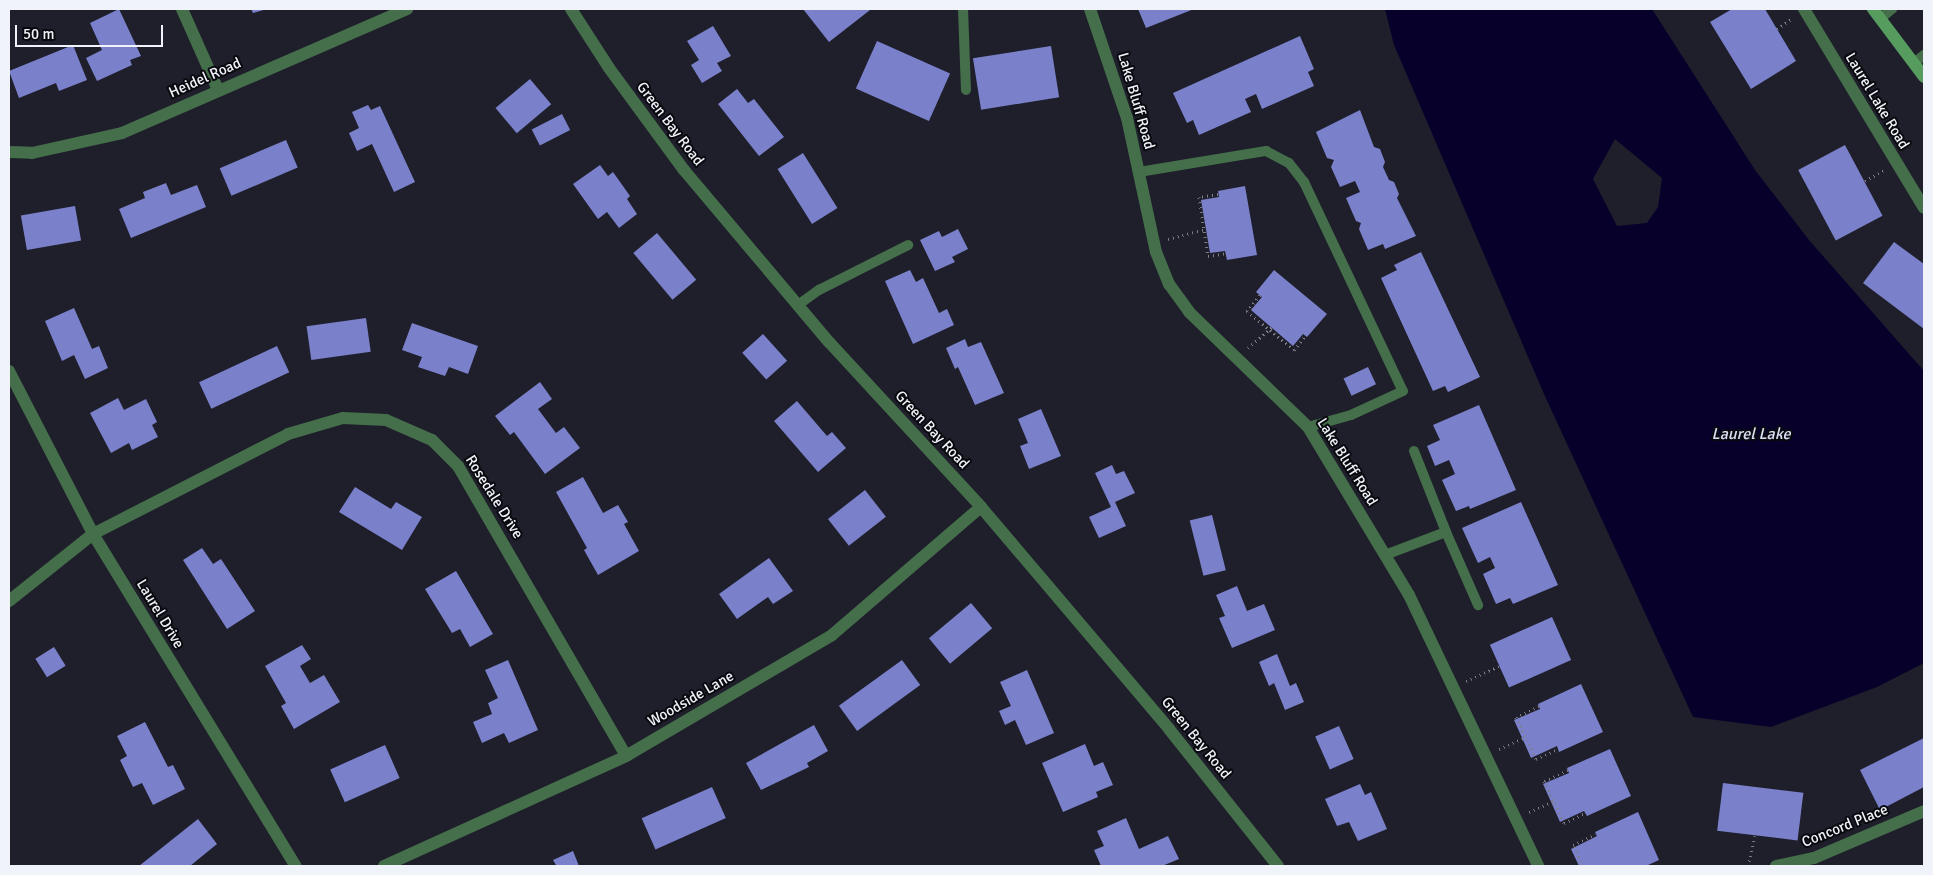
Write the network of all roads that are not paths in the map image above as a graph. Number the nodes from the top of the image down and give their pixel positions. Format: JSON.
{"nodes":[{"id":1,"x":182,"y":9,"type":"edge"},
{"id":2,"x":407,"y":9,"type":"edge"},
{"id":3,"x":571,"y":9,"type":"edge"},
{"id":4,"x":963,"y":9,"type":"edge"},
{"id":5,"x":1090,"y":9,"type":"edge"},
{"id":6,"x":1804,"y":9,"type":"edge"},
{"id":7,"x":1892,"y":9,"type":"edge"},
{"id":8,"x":1877,"y":14,"type":"edge"},
{"id":9,"x":1919,"y":59,"type":"edge"},
{"id":10,"x":1924,"y":76,"type":"edge"},
{"id":11,"x":218,"y":90,"type":"junction"},
{"id":12,"x":966,"y":90,"type":"dead end"},
{"id":13,"x":9,"y":152,"type":"edge"},
{"id":14,"x":1139,"y":172,"type":"junction"},
{"id":15,"x":1924,"y":208,"type":"edge"},
{"id":16,"x":908,"y":245,"type":"dead end"},
{"id":17,"x":798,"y":305,"type":"junction"},
{"id":18,"x":9,"y":372,"type":"edge"},
{"id":19,"x":1308,"y":427,"type":"junction"},
{"id":20,"x":1414,"y":451,"type":"dead end"},
{"id":21,"x":981,"y":507,"type":"junction"},
{"id":22,"x":1446,"y":532,"type":"junction"},
{"id":23,"x":93,"y":534,"type":"junction"},
{"id":24,"x":1385,"y":555,"type":"junction"},
{"id":25,"x":9,"y":602,"type":"edge"},
{"id":26,"x":1478,"y":605,"type":"dead end"},
{"id":27,"x":626,"y":756,"type":"junction"},
{"id":28,"x":1924,"y":811,"type":"edge"},
{"id":29,"x":296,"y":866,"type":"edge"},
{"id":30,"x":384,"y":866,"type":"edge"},
{"id":31,"x":1278,"y":866,"type":"edge"},
{"id":32,"x":1538,"y":866,"type":"edge"},
{"id":33,"x":1776,"y":866,"type":"edge"}],
"edges":[{"from":1,"to":11,"type":"street"},
{"from":2,"to":11,"type":"street","name":"Heidel Road"},
{"from":3,"to":17,"type":"street","name":"Green Bay Road"},
{"from":4,"to":12,"type":"lane"},
{"from":5,"to":14,"type":"street","name":"Lake Bluff Road"},
{"from":6,"to":15,"type":"street","name":"Laurel Lake Road"},
{"from":7,"to":8,"type":"lane"},
{"from":8,"to":9,"type":"main road"},
{"from":9,"to":10,"type":"main road"},
{"from":11,"to":13,"type":"street","name":"Heidel Road"},
{"from":14,"to":19,"type":"street","name":"Lake Bluff Road"},
{"from":14,"to":19,"type":"lane"},
{"from":16,"to":17,"type":"lane"},
{"from":17,"to":21,"type":"street","name":"Green Bay Road"},
{"from":18,"to":23,"type":"street","name":"Laurel Drive"},
{"from":19,"to":24,"type":"street","name":"Lake Bluff Road"},
{"from":20,"to":22,"type":"lane"},
{"from":21,"to":27,"type":"street","name":"Woodside Lane"},
{"from":21,"to":31,"type":"street","name":"Green Bay Road"},
{"from":22,"to":24,"type":"lane"},
{"from":22,"to":26,"type":"lane"},
{"from":23,"to":25,"type":"street","name":"Rosedale Drive"},
{"from":23,"to":27,"type":"street","name":"Rosedale Drive"},
{"from":23,"to":29,"type":"street","name":"Laurel Drive"},
{"from":24,"to":32,"type":"street","name":"Lake Bluff Road"},
{"from":27,"to":30,"type":"street","name":"Woodside Lane"},
{"from":28,"to":33,"type":"street","name":"Concord Place"}]}
